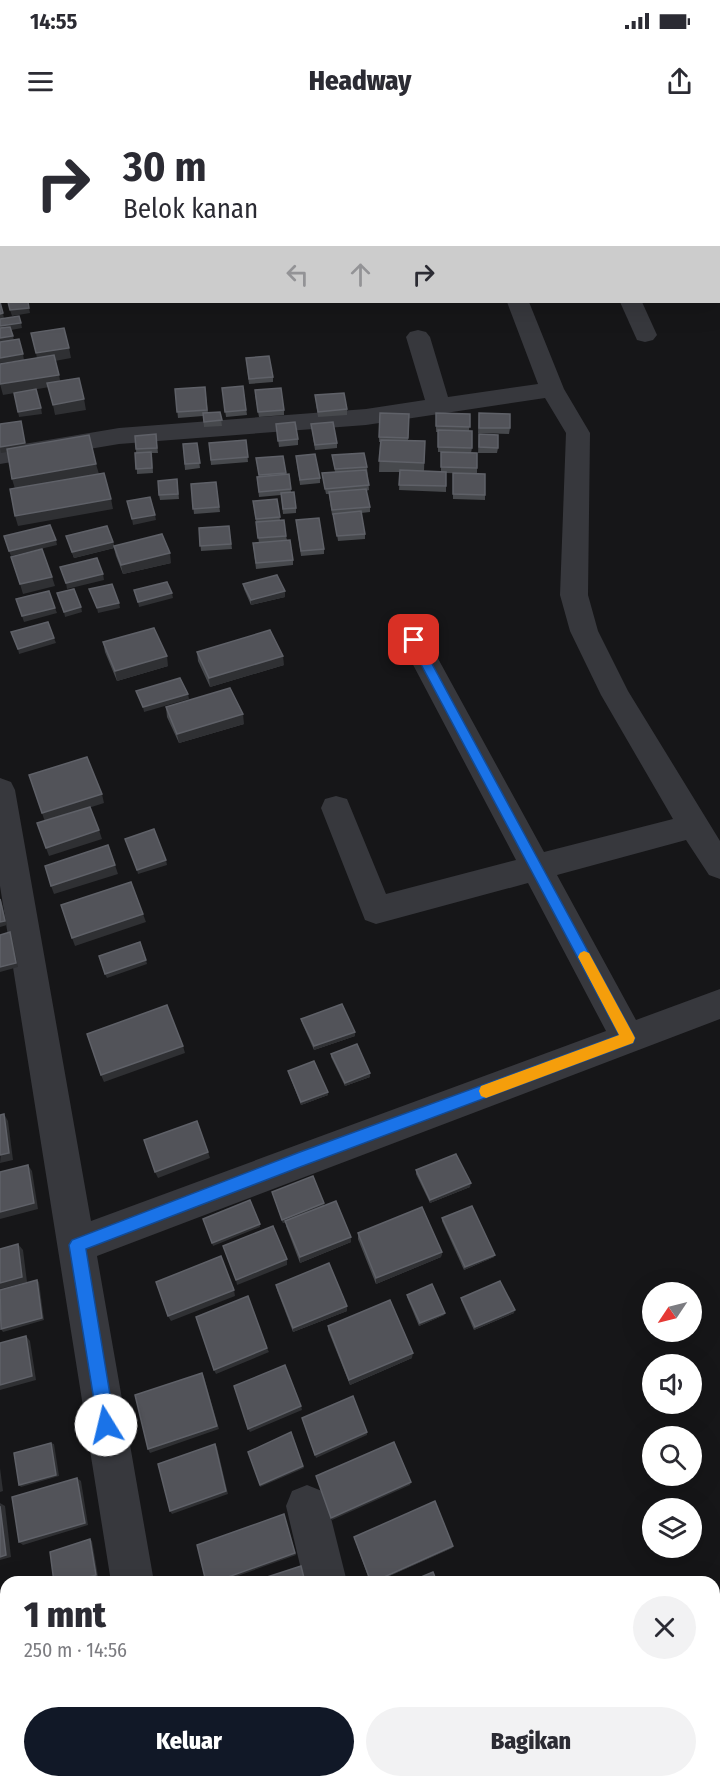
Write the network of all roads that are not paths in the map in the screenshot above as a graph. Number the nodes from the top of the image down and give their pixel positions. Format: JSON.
{"nodes":[{"id":1,"x":518,"y":303,"type":"edge"},
{"id":2,"x":631,"y":303,"type":"edge"},
{"id":3,"x":645,"y":336,"type":"dead end"},
{"id":4,"x":418,"y":337,"type":"dead end"},
{"id":5,"x":552,"y":389,"type":"junction"},
{"id":6,"x":440,"y":406,"type":"junction"},
{"id":7,"x":0,"y":456,"type":"edge"},
{"id":8,"x":414,"y":640,"type":"dead end"},
{"id":9,"x":0,"y":790,"type":"edge"},
{"id":10,"x":336,"y":808,"type":"dead end"},
{"id":11,"x":693,"y":826,"type":"junction"},
{"id":12,"x":720,"y":866,"type":"edge"},
{"id":13,"x":536,"y":867,"type":"junction"},
{"id":14,"x":720,"y":1004,"type":"edge"},
{"id":15,"x":628,"y":1038,"type":"junction"},
{"id":16,"x":77,"y":1245,"type":"junction"},
{"id":17,"x":307,"y":1506,"type":"dead end"},
{"id":18,"x":131,"y":1576,"type":"edge"},
{"id":19,"x":324,"y":1576,"type":"edge"}],
"edges":[{"from":1,"to":5,"type":"street"},
{"from":2,"to":3,"type":"street"},
{"from":4,"to":6,"type":"street"},
{"from":5,"to":6,"type":"street"},
{"from":5,"to":11,"type":"street"},
{"from":6,"to":7,"type":"street"},
{"from":8,"to":13,"type":"street"},
{"from":9,"to":16,"type":"street"},
{"from":10,"to":13,"type":"street"},
{"from":11,"to":12,"type":"street"},
{"from":11,"to":13,"type":"street"},
{"from":13,"to":15,"type":"street"},
{"from":14,"to":15,"type":"street"},
{"from":15,"to":16,"type":"street"},
{"from":16,"to":18,"type":"street"},
{"from":17,"to":19,"type":"street"}]}
